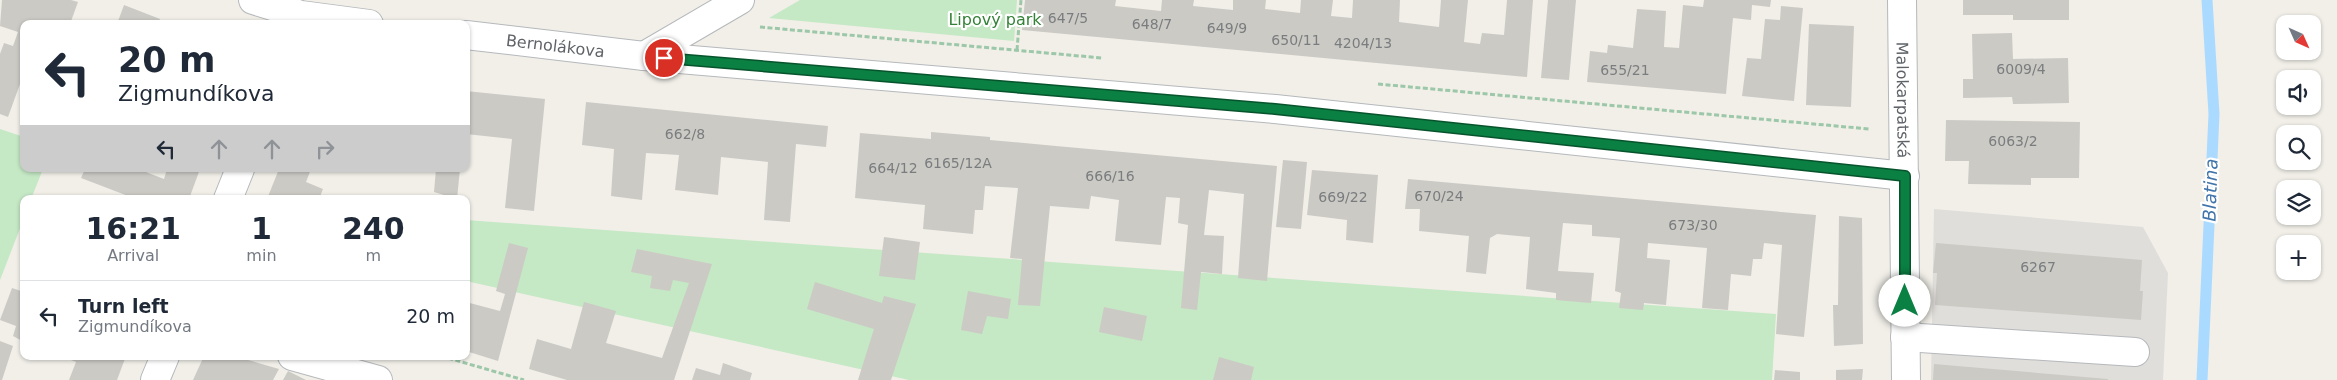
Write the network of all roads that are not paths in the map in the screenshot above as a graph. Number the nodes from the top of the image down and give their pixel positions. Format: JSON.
{"nodes":[{"id":1,"x":253,"y":0,"type":"edge"},
{"id":2,"x":740,"y":0,"type":"edge"},
{"id":3,"x":1902,"y":0,"type":"edge"},
{"id":4,"x":302,"y":13,"type":"edge"},
{"id":5,"x":345,"y":20,"type":"edge"},
{"id":6,"x":470,"y":35,"type":"edge"},
{"id":7,"x":644,"y":56,"type":"junction"},
{"id":8,"x":239,"y":172,"type":"edge"},
{"id":9,"x":1905,"y":176,"type":"junction"},
{"id":10,"x":230,"y":195,"type":"edge"},
{"id":11,"x":1906,"y":337,"type":"junction"},
{"id":12,"x":2136,"y":352,"type":"dead end"},
{"id":13,"x":163,"y":360,"type":"edge"},
{"id":14,"x":306,"y":360,"type":"edge"},
{"id":15,"x":155,"y":380,"type":"edge"},
{"id":16,"x":378,"y":380,"type":"edge"},
{"id":17,"x":1906,"y":380,"type":"edge"}],
"edges":[{"from":1,"to":4,"type":"street"},
{"from":2,"to":7,"type":"street"},
{"from":3,"to":9,"type":"street","name":"Malokarpatská"},
{"from":4,"to":5,"type":"street"},
{"from":6,"to":7,"type":"street","name":"Bernolákova"},
{"from":7,"to":9,"type":"street","name":"Bernolákova"},
{"from":8,"to":10,"type":"street"},
{"from":9,"to":11,"type":"street","name":"Malokarpatská"},
{"from":11,"to":12,"type":"street"},
{"from":11,"to":17,"type":"street","name":"Malokarpatská"},
{"from":13,"to":15,"type":"street"},
{"from":14,"to":16,"type":"street"}]}
